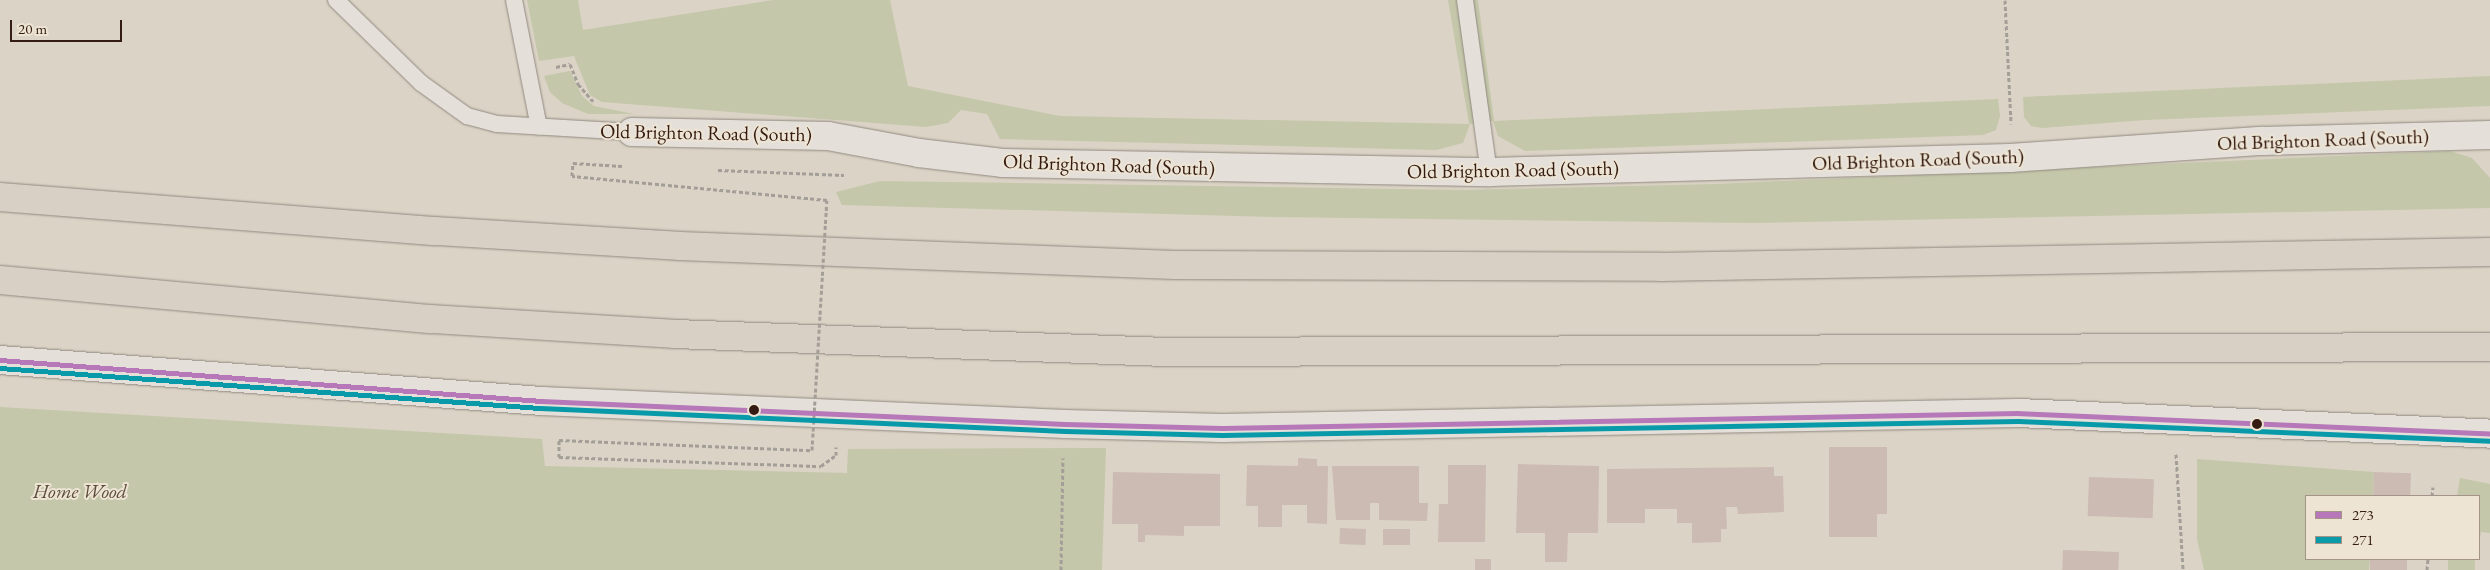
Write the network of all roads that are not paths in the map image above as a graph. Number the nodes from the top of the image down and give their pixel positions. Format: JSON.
{"nodes":[{"id":1,"x":336,"y":0,"type":"edge"},
{"id":2,"x":514,"y":0,"type":"edge"},
{"id":3,"x":1465,"y":0,"type":"edge"},
{"id":4,"x":539,"y":127,"type":"junction"},
{"id":5,"x":632,"y":132,"type":"joint"},
{"id":6,"x":2490,"y":135,"type":"edge"},
{"id":7,"x":1489,"y":172,"type":"junction"},
{"id":8,"x":0,"y":197,"type":"edge"},
{"id":9,"x":2490,"y":252,"type":"edge"},
{"id":10,"x":0,"y":280,"type":"edge"},
{"id":11,"x":2490,"y":347,"type":"edge"},
{"id":12,"x":0,"y":360,"type":"edge"},
{"id":13,"x":2490,"y":434,"type":"edge"}],
"edges":[{"from":1,"to":4,"type":"lane","name":"Old Brighton Road (South)"},
{"from":2,"to":4,"type":"lane"},
{"from":3,"to":7,"type":"lane"},
{"from":4,"to":5,"type":"lane","name":"Old Brighton Road (South)"},
{"from":5,"to":7,"type":"street","name":"Old Brighton Road (South)"},
{"from":6,"to":7,"type":"street","name":"Old Brighton Road (South)"},
{"from":8,"to":9,"type":"highway"},
{"from":10,"to":11,"type":"highway"},
{"from":12,"to":13,"type":"street"}]}
